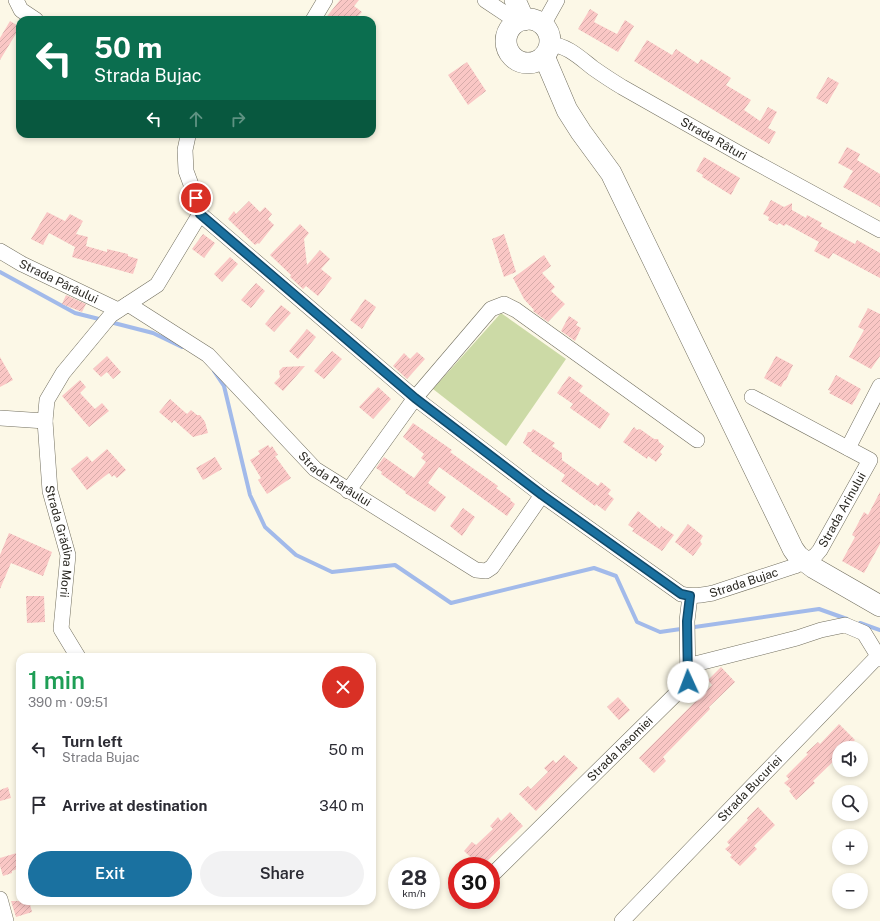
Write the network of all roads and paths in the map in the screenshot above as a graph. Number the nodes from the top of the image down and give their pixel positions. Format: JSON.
{"nodes":[{"id":1,"x":16,"y":0,"type":"edge"},
{"id":2,"x":324,"y":0,"type":"edge"},
{"id":3,"x":486,"y":0,"type":"edge"},
{"id":4,"x":515,"y":0,"type":"edge"},
{"id":5,"x":557,"y":0,"type":"edge"},
{"id":6,"x":30,"y":16,"type":"edge"},
{"id":7,"x":315,"y":16,"type":"edge"},
{"id":8,"x":536,"y":33,"type":"junction"},
{"id":9,"x":188,"y":138,"type":"edge"},
{"id":10,"x":200,"y":214,"type":"junction"},
{"id":11,"x":880,"y":230,"type":"edge"},
{"id":12,"x":0,"y":251,"type":"edge"},
{"id":13,"x":119,"y":310,"type":"junction"},
{"id":14,"x":880,"y":386,"type":"edge"},
{"id":15,"x":752,"y":397,"type":"dead end"},
{"id":16,"x":415,"y":398,"type":"junction"},
{"id":17,"x":0,"y":418,"type":"edge"},
{"id":18,"x":45,"y":421,"type":"junction"},
{"id":19,"x":697,"y":440,"type":"dead end"},
{"id":20,"x":848,"y":448,"type":"junction"},
{"id":21,"x":875,"y":463,"type":"edge"},
{"id":22,"x":348,"y":491,"type":"junction"},
{"id":23,"x":542,"y":495,"type":"junction"},
{"id":24,"x":805,"y":562,"type":"junction"},
{"id":25,"x":690,"y":596,"type":"junction"},
{"id":26,"x":880,"y":606,"type":"edge"},
{"id":27,"x":76,"y":653,"type":"edge"},
{"id":28,"x":879,"y":657,"type":"edge"},
{"id":29,"x":687,"y":666,"type":"junction"},
{"id":30,"x":500,"y":867,"type":"edge"},
{"id":31,"x":0,"y":899,"type":"edge"},
{"id":32,"x":6,"y":921,"type":"edge"},
{"id":33,"x":622,"y":921,"type":"edge"}],
"edges":[{"from":1,"to":6,"type":"street"},
{"from":2,"to":7,"type":"street"},
{"from":3,"to":8,"type":"street","name":"Strada Râturi"},
{"from":4,"to":8,"type":"street"},
{"from":5,"to":8,"type":"street"},
{"from":8,"to":11,"type":"street","name":"Strada Râturi"},
{"from":8,"to":24,"type":"street"},
{"from":9,"to":10,"type":"street"},
{"from":10,"to":13,"type":"street","name":"Strada Grădina Morii"},
{"from":10,"to":16,"type":"street"},
{"from":12,"to":13,"type":"street","name":"Strada Pârâului"},
{"from":13,"to":18,"type":"street","name":"Strada Grădina Morii"},
{"from":13,"to":22,"type":"street","name":"Strada Pârâului"},
{"from":14,"to":20,"type":"street"},
{"from":15,"to":20,"type":"street","name":"Strada Arinului"},
{"from":16,"to":19,"type":"street"},
{"from":16,"to":22,"type":"street"},
{"from":16,"to":23,"type":"street"},
{"from":17,"to":18,"type":"street"},
{"from":18,"to":27,"type":"street","name":"Strada Grădina Morii"},
{"from":20,"to":21,"type":"street","name":"Strada Arinului"},
{"from":21,"to":24,"type":"street","name":"Strada Arinului"},
{"from":22,"to":23,"type":"street","name":"Strada Pârâului"},
{"from":23,"to":25,"type":"street"},
{"from":24,"to":25,"type":"street","name":"Strada Bujac"},
{"from":24,"to":26,"type":"street"},
{"from":25,"to":29,"type":"street","name":"Strada Iasomiei"},
{"from":28,"to":29,"type":"street"},
{"from":28,"to":33,"type":"street","name":"Strada Bucuriei"},
{"from":29,"to":30,"type":"street","name":"Strada Iasomiei"},
{"from":31,"to":32,"type":"street"}]}
